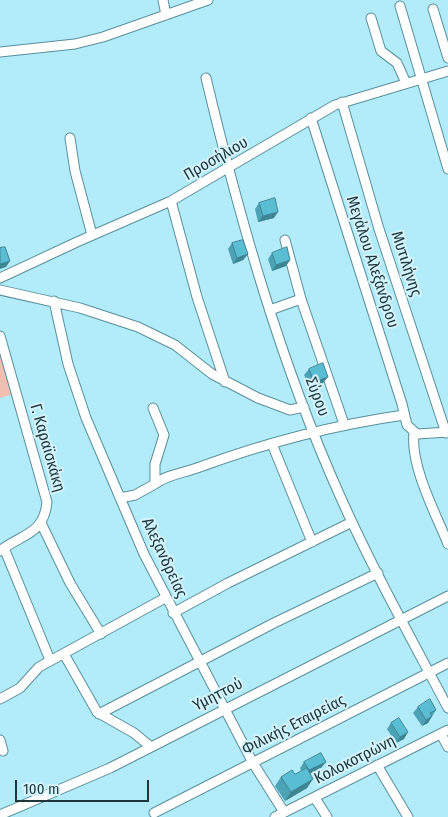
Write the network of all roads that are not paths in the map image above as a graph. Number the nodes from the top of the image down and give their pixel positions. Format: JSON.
{"nodes":[{"id":1,"x":163,"y":0,"type":"edge"},
{"id":2,"x":208,"y":0,"type":"edge"},
{"id":3,"x":400,"y":6,"type":"dead end"},
{"id":4,"x":433,"y":9,"type":"dead end"},
{"id":5,"x":166,"y":15,"type":"junction"},
{"id":6,"x":371,"y":18,"type":"dead end"},
{"id":7,"x":0,"y":52,"type":"edge"},
{"id":8,"x":448,"y":58,"type":"edge"},
{"id":9,"x":448,"y":71,"type":"edge"},
{"id":10,"x":206,"y":78,"type":"dead end"},
{"id":11,"x":420,"y":79,"type":"junction"},
{"id":12,"x":406,"y":83,"type":"junction"},
{"id":13,"x":342,"y":102,"type":"junction"},
{"id":14,"x":311,"y":118,"type":"junction"},
{"id":15,"x":70,"y":138,"type":"dead end"},
{"id":16,"x":229,"y":168,"type":"junction"},
{"id":17,"x":448,"y":169,"type":"edge"},
{"id":18,"x":171,"y":201,"type":"junction"},
{"id":19,"x":92,"y":235,"type":"junction"},
{"id":20,"x":285,"y":240,"type":"dead end"},
{"id":21,"x":0,"y":278,"type":"edge"},
{"id":22,"x":0,"y":290,"type":"edge"},
{"id":23,"x":301,"y":299,"type":"junction"},
{"id":24,"x":54,"y":301,"type":"junction"},
{"id":25,"x":270,"y":310,"type":"junction"},
{"id":26,"x":0,"y":336,"type":"edge"},
{"id":27,"x":225,"y":382,"type":"junction"},
{"id":28,"x":304,"y":407,"type":"junction"},
{"id":29,"x":153,"y":408,"type":"dead end"},
{"id":30,"x":404,"y":415,"type":"junction"},
{"id":31,"x":344,"y":424,"type":"junction"},
{"id":32,"x":314,"y":432,"type":"junction"},
{"id":33,"x":414,"y":433,"type":"junction"},
{"id":34,"x":447,"y":433,"type":"edge"},
{"id":35,"x":272,"y":444,"type":"junction"},
{"id":36,"x":155,"y":484,"type":"junction"},
{"id":37,"x":120,"y":498,"type":"junction"},
{"id":38,"x":352,"y":522,"type":"junction"},
{"id":39,"x":41,"y":524,"type":"junction"},
{"id":40,"x":312,"y":542,"type":"junction"},
{"id":41,"x":448,"y":544,"type":"edge"},
{"id":42,"x":2,"y":550,"type":"edge"},
{"id":43,"x":378,"y":573,"type":"junction"},
{"id":44,"x":448,"y":596,"type":"edge"},
{"id":45,"x":165,"y":598,"type":"junction"},
{"id":46,"x":173,"y":613,"type":"junction"},
{"id":47,"x":402,"y":620,"type":"junction"},
{"id":48,"x":101,"y":634,"type":"junction"},
{"id":49,"x":64,"y":654,"type":"junction"},
{"id":50,"x":50,"y":660,"type":"junction"},
{"id":51,"x":201,"y":661,"type":"junction"},
{"id":52,"x":448,"y":663,"type":"edge"},
{"id":53,"x":430,"y":673,"type":"junction"},
{"id":54,"x":0,"y":699,"type":"edge"},
{"id":55,"x":224,"y":708,"type":"junction"},
{"id":56,"x":448,"y":708,"type":"edge"},
{"id":57,"x":99,"y":714,"type":"junction"},
{"id":58,"x":445,"y":732,"type":"edge"},
{"id":59,"x":0,"y":740,"type":"edge"},
{"id":60,"x":151,"y":747,"type":"junction"},
{"id":61,"x":448,"y":747,"type":"edge"},
{"id":62,"x":4,"y":751,"type":"dead end"},
{"id":63,"x":253,"y":763,"type":"junction"},
{"id":64,"x":377,"y":765,"type":"junction"},
{"id":65,"x":315,"y":798,"type":"junction"},
{"id":66,"x":284,"y":812,"type":"junction"},
{"id":67,"x":154,"y":813,"type":"dead end"},
{"id":68,"x":0,"y":815,"type":"edge"},
{"id":69,"x":275,"y":817,"type":"edge"},
{"id":70,"x":327,"y":817,"type":"edge"},
{"id":71,"x":408,"y":817,"type":"edge"}],
"edges":[{"from":1,"to":5,"type":"street"},
{"from":2,"to":5,"type":"street"},
{"from":3,"to":11,"type":"street"},
{"from":4,"to":8,"type":"street"},
{"from":5,"to":7,"type":"street"},
{"from":6,"to":12,"type":"street"},
{"from":9,"to":11,"type":"street","name":"Προσήλιου"},
{"from":10,"to":16,"type":"street","name":"Σύρου"},
{"from":11,"to":12,"type":"street","name":"Προσήλιου"},
{"from":11,"to":17,"type":"street"},
{"from":12,"to":13,"type":"street","name":"Προσήλιου"},
{"from":13,"to":14,"type":"street","name":"Προσήλιου"},
{"from":13,"to":34,"type":"street","name":"Μυτιλήνης"},
{"from":14,"to":16,"type":"street","name":"Προσήλιου"},
{"from":14,"to":30,"type":"street","name":"Μεγάλου Αλεξάνδρου"},
{"from":15,"to":19,"type":"street"},
{"from":16,"to":18,"type":"street","name":"Προσήλιου"},
{"from":16,"to":25,"type":"street","name":"Σύρου"},
{"from":18,"to":19,"type":"street","name":"Προσήλιου"},
{"from":18,"to":27,"type":"street"},
{"from":19,"to":21,"type":"street","name":"Προσήλιου"},
{"from":20,"to":23,"type":"street"},
{"from":22,"to":24,"type":"street"},
{"from":23,"to":25,"type":"street"},
{"from":23,"to":31,"type":"street"},
{"from":24,"to":27,"type":"street"},
{"from":24,"to":37,"type":"street","name":"Αλεξανδρείας"},
{"from":25,"to":28,"type":"street","name":"Σύρου"},
{"from":26,"to":39,"type":"street","name":"Γ. Καραϊσκάκη"},
{"from":27,"to":28,"type":"street"},
{"from":28,"to":32,"type":"street","name":"Σύρου"},
{"from":29,"to":36,"type":"street"},
{"from":30,"to":31,"type":"street"},
{"from":30,"to":33,"type":"street","name":"Μεγάλου Αλεξάνδρου"},
{"from":31,"to":32,"type":"street"},
{"from":32,"to":35,"type":"street"},
{"from":32,"to":38,"type":"street","name":"Σύρου"},
{"from":33,"to":34,"type":"street"},
{"from":33,"to":41,"type":"street"},
{"from":35,"to":36,"type":"street"},
{"from":35,"to":40,"type":"street"},
{"from":36,"to":37,"type":"street"},
{"from":37,"to":45,"type":"street","name":"Αλεξανδρείας"},
{"from":38,"to":40,"type":"street"},
{"from":38,"to":43,"type":"street","name":"Σύρου"},
{"from":39,"to":42,"type":"street"},
{"from":39,"to":48,"type":"street"},
{"from":40,"to":46,"type":"street"},
{"from":42,"to":50,"type":"street"},
{"from":43,"to":47,"type":"street","name":"Σύρου"},
{"from":43,"to":51,"type":"street"},
{"from":44,"to":47,"type":"street","name":"Υμηττού"},
{"from":45,"to":46,"type":"street","name":"Αλεξανδρείας"},
{"from":45,"to":48,"type":"street"},
{"from":46,"to":51,"type":"street","name":"Αλεξανδρείας"},
{"from":47,"to":53,"type":"street","name":"Σύρου"},
{"from":47,"to":55,"type":"street","name":"Υμηττού"},
{"from":48,"to":49,"type":"street"},
{"from":49,"to":50,"type":"street"},
{"from":49,"to":57,"type":"street"},
{"from":50,"to":54,"type":"street"},
{"from":51,"to":55,"type":"street","name":"Αλεξανδρείας"},
{"from":51,"to":57,"type":"street"},
{"from":52,"to":53,"type":"street","name":"Φιλικής Εταιρείας"},
{"from":53,"to":56,"type":"street","name":"Σύρου"},
{"from":53,"to":63,"type":"street","name":"Φιλικής Εταιρείας"},
{"from":55,"to":60,"type":"street","name":"Υμηττού"},
{"from":55,"to":63,"type":"street","name":"Αλεξανδρείας"},
{"from":57,"to":60,"type":"street"},
{"from":58,"to":61,"type":"street"},
{"from":58,"to":64,"type":"street","name":"Κολοκοτρώνη"},
{"from":59,"to":62,"type":"street"},
{"from":60,"to":68,"type":"street","name":"Υμηττού"},
{"from":63,"to":66,"type":"street","name":"Αλεξανδρείας"},
{"from":63,"to":67,"type":"street","name":"Φιλικής Εταιρείας"},
{"from":64,"to":65,"type":"street","name":"Κολοκοτρώνη"},
{"from":64,"to":71,"type":"street"},
{"from":65,"to":66,"type":"street","name":"Κολοκοτρώνη"},
{"from":65,"to":70,"type":"street"},
{"from":66,"to":69,"type":"street","name":"Κολοκοτρώνη"}]}
